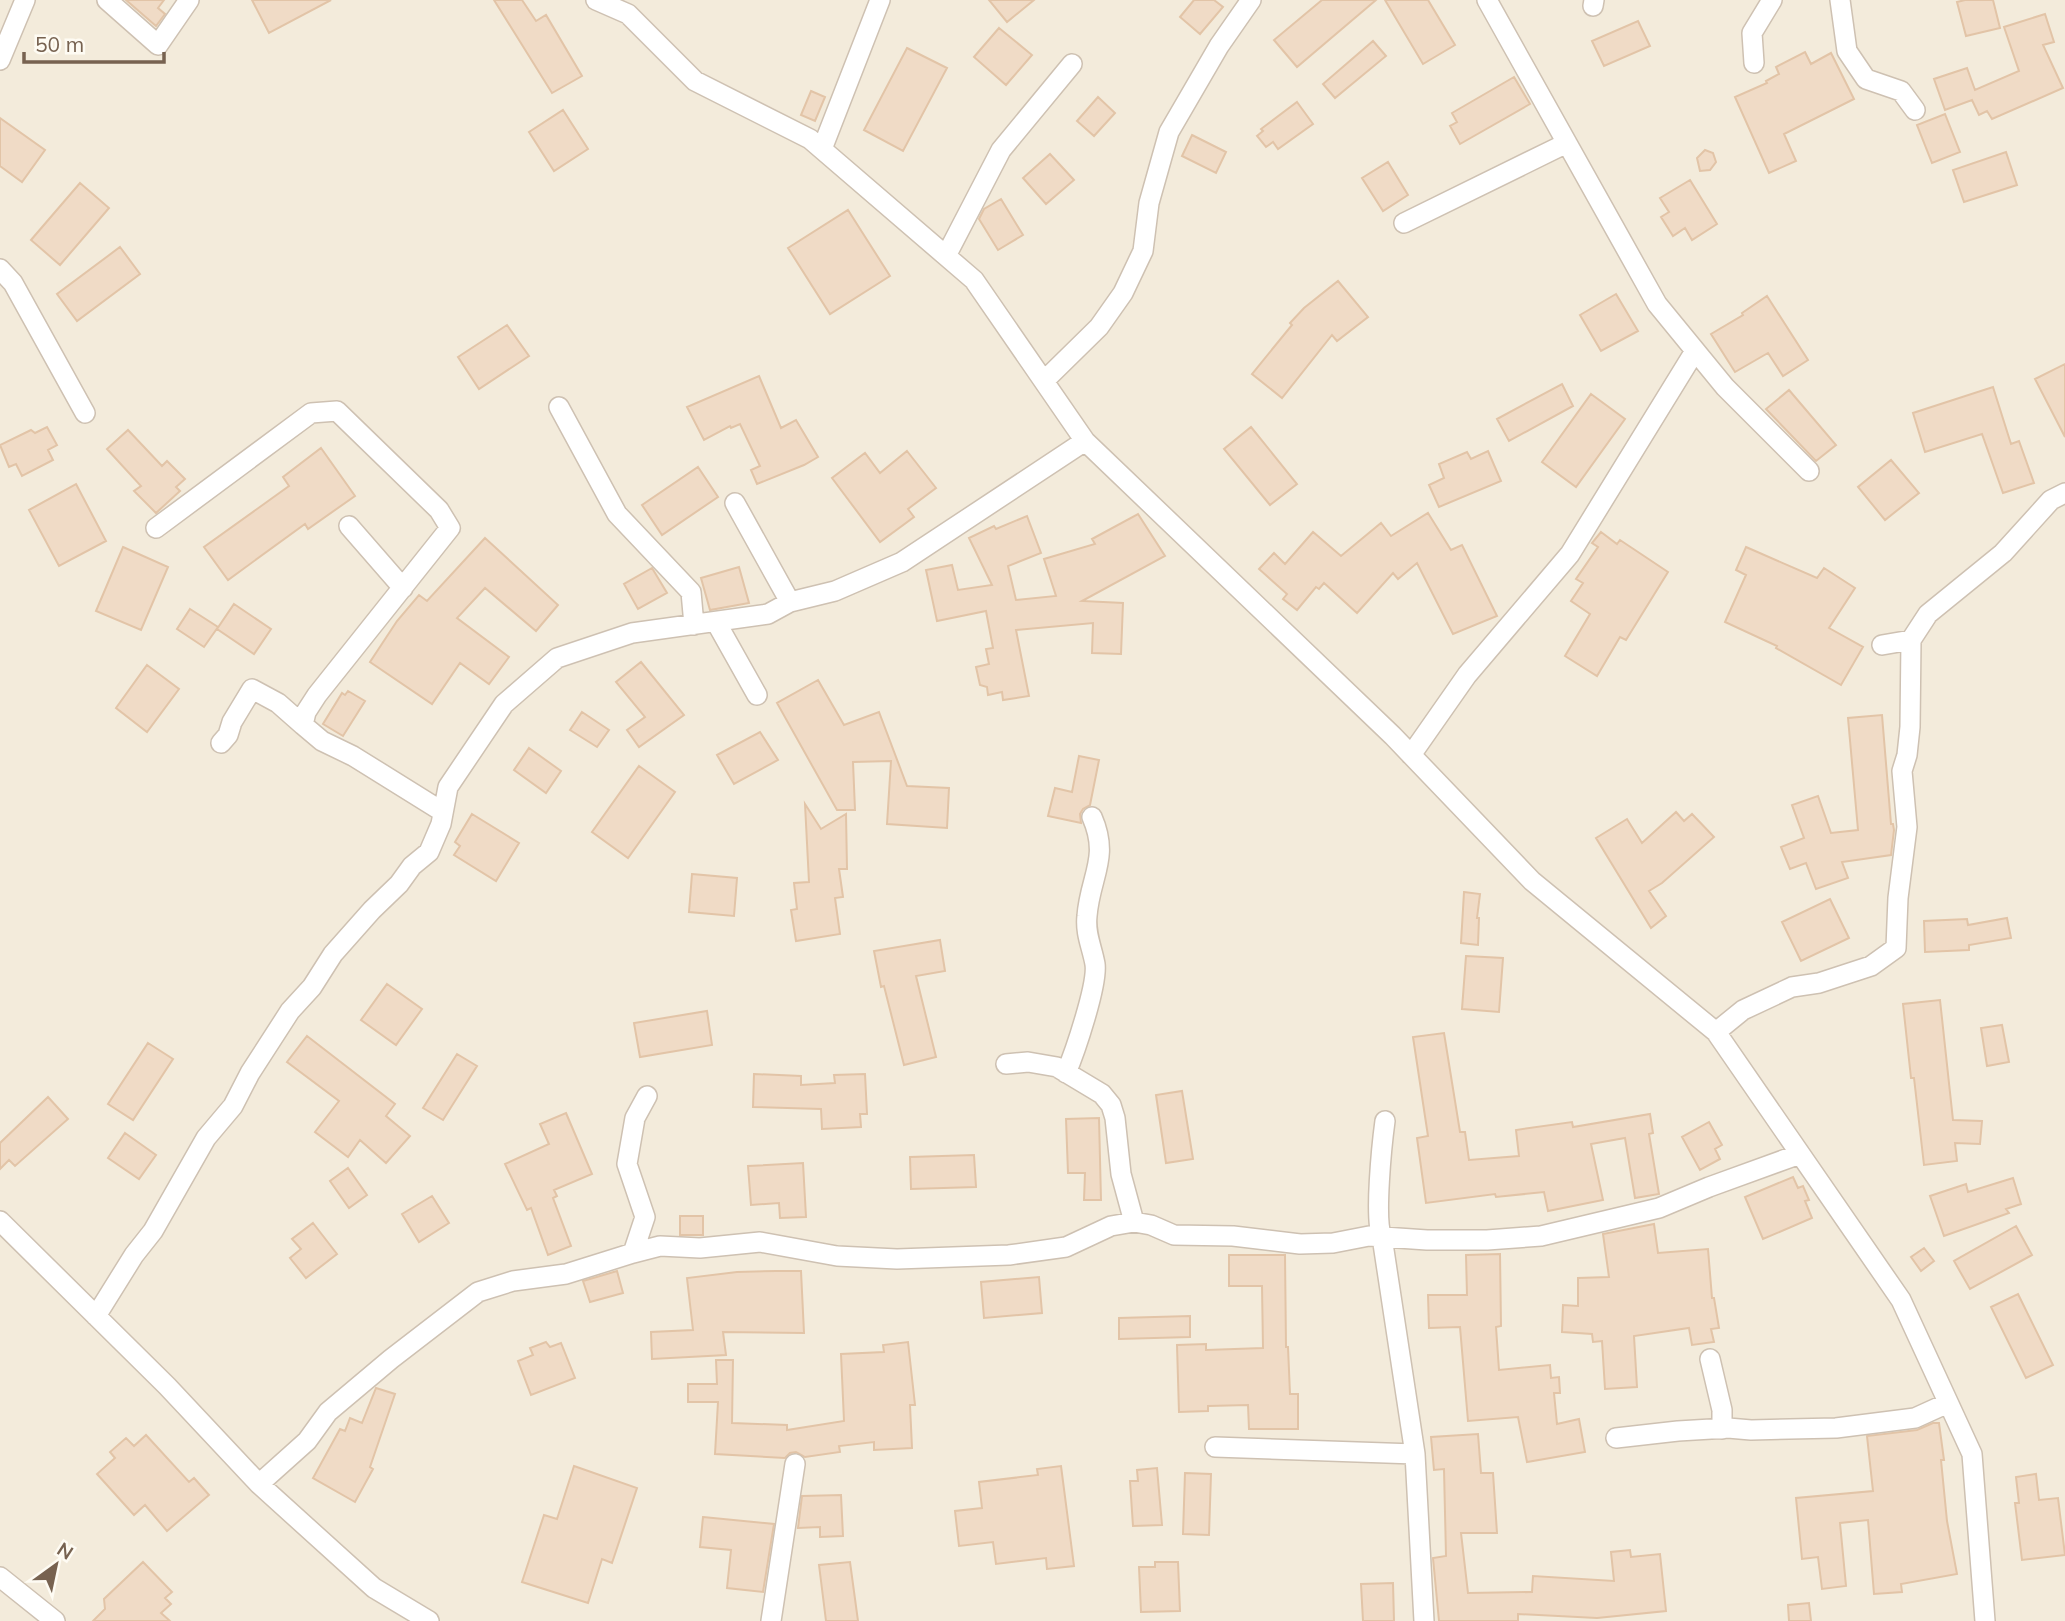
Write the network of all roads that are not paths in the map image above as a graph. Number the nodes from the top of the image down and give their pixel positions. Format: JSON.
{"nodes":[{"id":1,"x":26,"y":0,"type":"edge"},
{"id":2,"x":107,"y":0,"type":"edge"},
{"id":3,"x":189,"y":0,"type":"edge"},
{"id":4,"x":596,"y":0,"type":"edge"},
{"id":5,"x":880,"y":0,"type":"edge"},
{"id":6,"x":1251,"y":0,"type":"edge"},
{"id":7,"x":1487,"y":0,"type":"edge"},
{"id":8,"x":1772,"y":0,"type":"edge"},
{"id":9,"x":1840,"y":0,"type":"edge"},
{"id":10,"x":0,"y":60,"type":"edge"},
{"id":11,"x":1754,"y":63,"type":"dead end"},
{"id":12,"x":1072,"y":64,"type":"dead end"},
{"id":13,"x":1915,"y":110,"type":"dead end"},
{"id":14,"x":1567,"y":143,"type":"junction"},
{"id":15,"x":822,"y":149,"type":"junction"},
{"id":16,"x":1404,"y":223,"type":"dead end"},
{"id":17,"x":946,"y":256,"type":"junction"},
{"id":18,"x":0,"y":269,"type":"edge"},
{"id":19,"x":1695,"y":351,"type":"junction"},
{"id":20,"x":1044,"y":381,"type":"junction"},
{"id":21,"x":559,"y":407,"type":"dead end"},
{"id":22,"x":85,"y":413,"type":"dead end"},
{"id":23,"x":1085,"y":441,"type":"junction"},
{"id":24,"x":1809,"y":471,"type":"dead end"},
{"id":25,"x":2065,"y":493,"type":"edge"},
{"id":26,"x":735,"y":503,"type":"dead end"},
{"id":27,"x":349,"y":526,"type":"dead end"},
{"id":28,"x":156,"y":528,"type":"dead end"},
{"id":29,"x":403,"y":588,"type":"junction"},
{"id":30,"x":790,"y":602,"type":"junction"},
{"id":31,"x":716,"y":622,"type":"junction"},
{"id":32,"x":694,"y":625,"type":"junction"},
{"id":33,"x":1911,"y":640,"type":"junction"},
{"id":34,"x":1882,"y":645,"type":"dead end"},
{"id":35,"x":757,"y":695,"type":"dead end"},
{"id":36,"x":303,"y":725,"type":"junction"},
{"id":37,"x":220,"y":743,"type":"dead end"},
{"id":38,"x":1411,"y":755,"type":"junction"},
{"id":39,"x":443,"y":812,"type":"junction"},
{"id":40,"x":1092,"y":817,"type":"dead end"},
{"id":41,"x":1716,"y":1032,"type":"junction"},
{"id":42,"x":1006,"y":1064,"type":"dead end"},
{"id":43,"x":1066,"y":1073,"type":"junction"},
{"id":44,"x":648,"y":1096,"type":"dead end"},
{"id":45,"x":1385,"y":1121,"type":"dead end"},
{"id":46,"x":1800,"y":1154,"type":"junction"},
{"id":47,"x":0,"y":1221,"type":"edge"},
{"id":48,"x":1134,"y":1222,"type":"junction"},
{"id":49,"x":1382,"y":1237,"type":"junction"},
{"id":50,"x":633,"y":1253,"type":"junction"},
{"id":51,"x":96,"y":1316,"type":"junction"},
{"id":52,"x":1710,"y":1359,"type":"dead end"},
{"id":53,"x":1948,"y":1403,"type":"junction"},
{"id":54,"x":1721,"y":1429,"type":"junction"},
{"id":55,"x":1616,"y":1438,"type":"dead end"},
{"id":56,"x":1215,"y":1447,"type":"dead end"},
{"id":57,"x":1415,"y":1454,"type":"junction"},
{"id":58,"x":795,"y":1464,"type":"dead end"},
{"id":59,"x":259,"y":1484,"type":"junction"},
{"id":60,"x":0,"y":1577,"type":"edge"},
{"id":61,"x":55,"y":1621,"type":"edge"},
{"id":62,"x":429,"y":1621,"type":"edge"},
{"id":63,"x":771,"y":1621,"type":"edge"},
{"id":64,"x":1424,"y":1621,"type":"edge"},
{"id":65,"x":1985,"y":1621,"type":"edge"}],
"edges":[{"from":1,"to":10,"type":"street"},
{"from":2,"to":3,"type":"street"},
{"from":4,"to":15,"type":"street"},
{"from":5,"to":15,"type":"street"},
{"from":6,"to":20,"type":"street"},
{"from":7,"to":14,"type":"street"},
{"from":8,"to":11,"type":"street"},
{"from":9,"to":13,"type":"street"},
{"from":12,"to":17,"type":"street"},
{"from":14,"to":16,"type":"street"},
{"from":14,"to":19,"type":"street"},
{"from":15,"to":17,"type":"street"},
{"from":17,"to":20,"type":"street"},
{"from":18,"to":22,"type":"street"},
{"from":19,"to":24,"type":"street"},
{"from":19,"to":38,"type":"street"},
{"from":20,"to":23,"type":"street"},
{"from":21,"to":32,"type":"street"},
{"from":23,"to":30,"type":"street"},
{"from":23,"to":38,"type":"street"},
{"from":25,"to":33,"type":"street"},
{"from":26,"to":30,"type":"street"},
{"from":27,"to":29,"type":"street"},
{"from":28,"to":29,"type":"street"},
{"from":29,"to":36,"type":"street"},
{"from":30,"to":31,"type":"street"},
{"from":31,"to":32,"type":"street"},
{"from":31,"to":35,"type":"street"},
{"from":32,"to":39,"type":"street"},
{"from":33,"to":34,"type":"street"},
{"from":33,"to":41,"type":"street"},
{"from":36,"to":37,"type":"street"},
{"from":36,"to":39,"type":"street"},
{"from":38,"to":41,"type":"street"},
{"from":39,"to":51,"type":"street"},
{"from":40,"to":43,"type":"street"},
{"from":41,"to":46,"type":"street"},
{"from":42,"to":43,"type":"street"},
{"from":43,"to":48,"type":"street"},
{"from":44,"to":50,"type":"street"},
{"from":45,"to":49,"type":"street"},
{"from":46,"to":49,"type":"street"},
{"from":46,"to":53,"type":"street"},
{"from":47,"to":51,"type":"street"},
{"from":48,"to":49,"type":"street"},
{"from":48,"to":50,"type":"street"},
{"from":49,"to":57,"type":"street"},
{"from":50,"to":59,"type":"street"},
{"from":51,"to":59,"type":"street"},
{"from":52,"to":54,"type":"street"},
{"from":53,"to":54,"type":"street"},
{"from":53,"to":65,"type":"street"},
{"from":54,"to":55,"type":"street"},
{"from":56,"to":57,"type":"street"},
{"from":57,"to":64,"type":"street"},
{"from":58,"to":63,"type":"street"},
{"from":59,"to":62,"type":"street"},
{"from":60,"to":61,"type":"street"}]}
